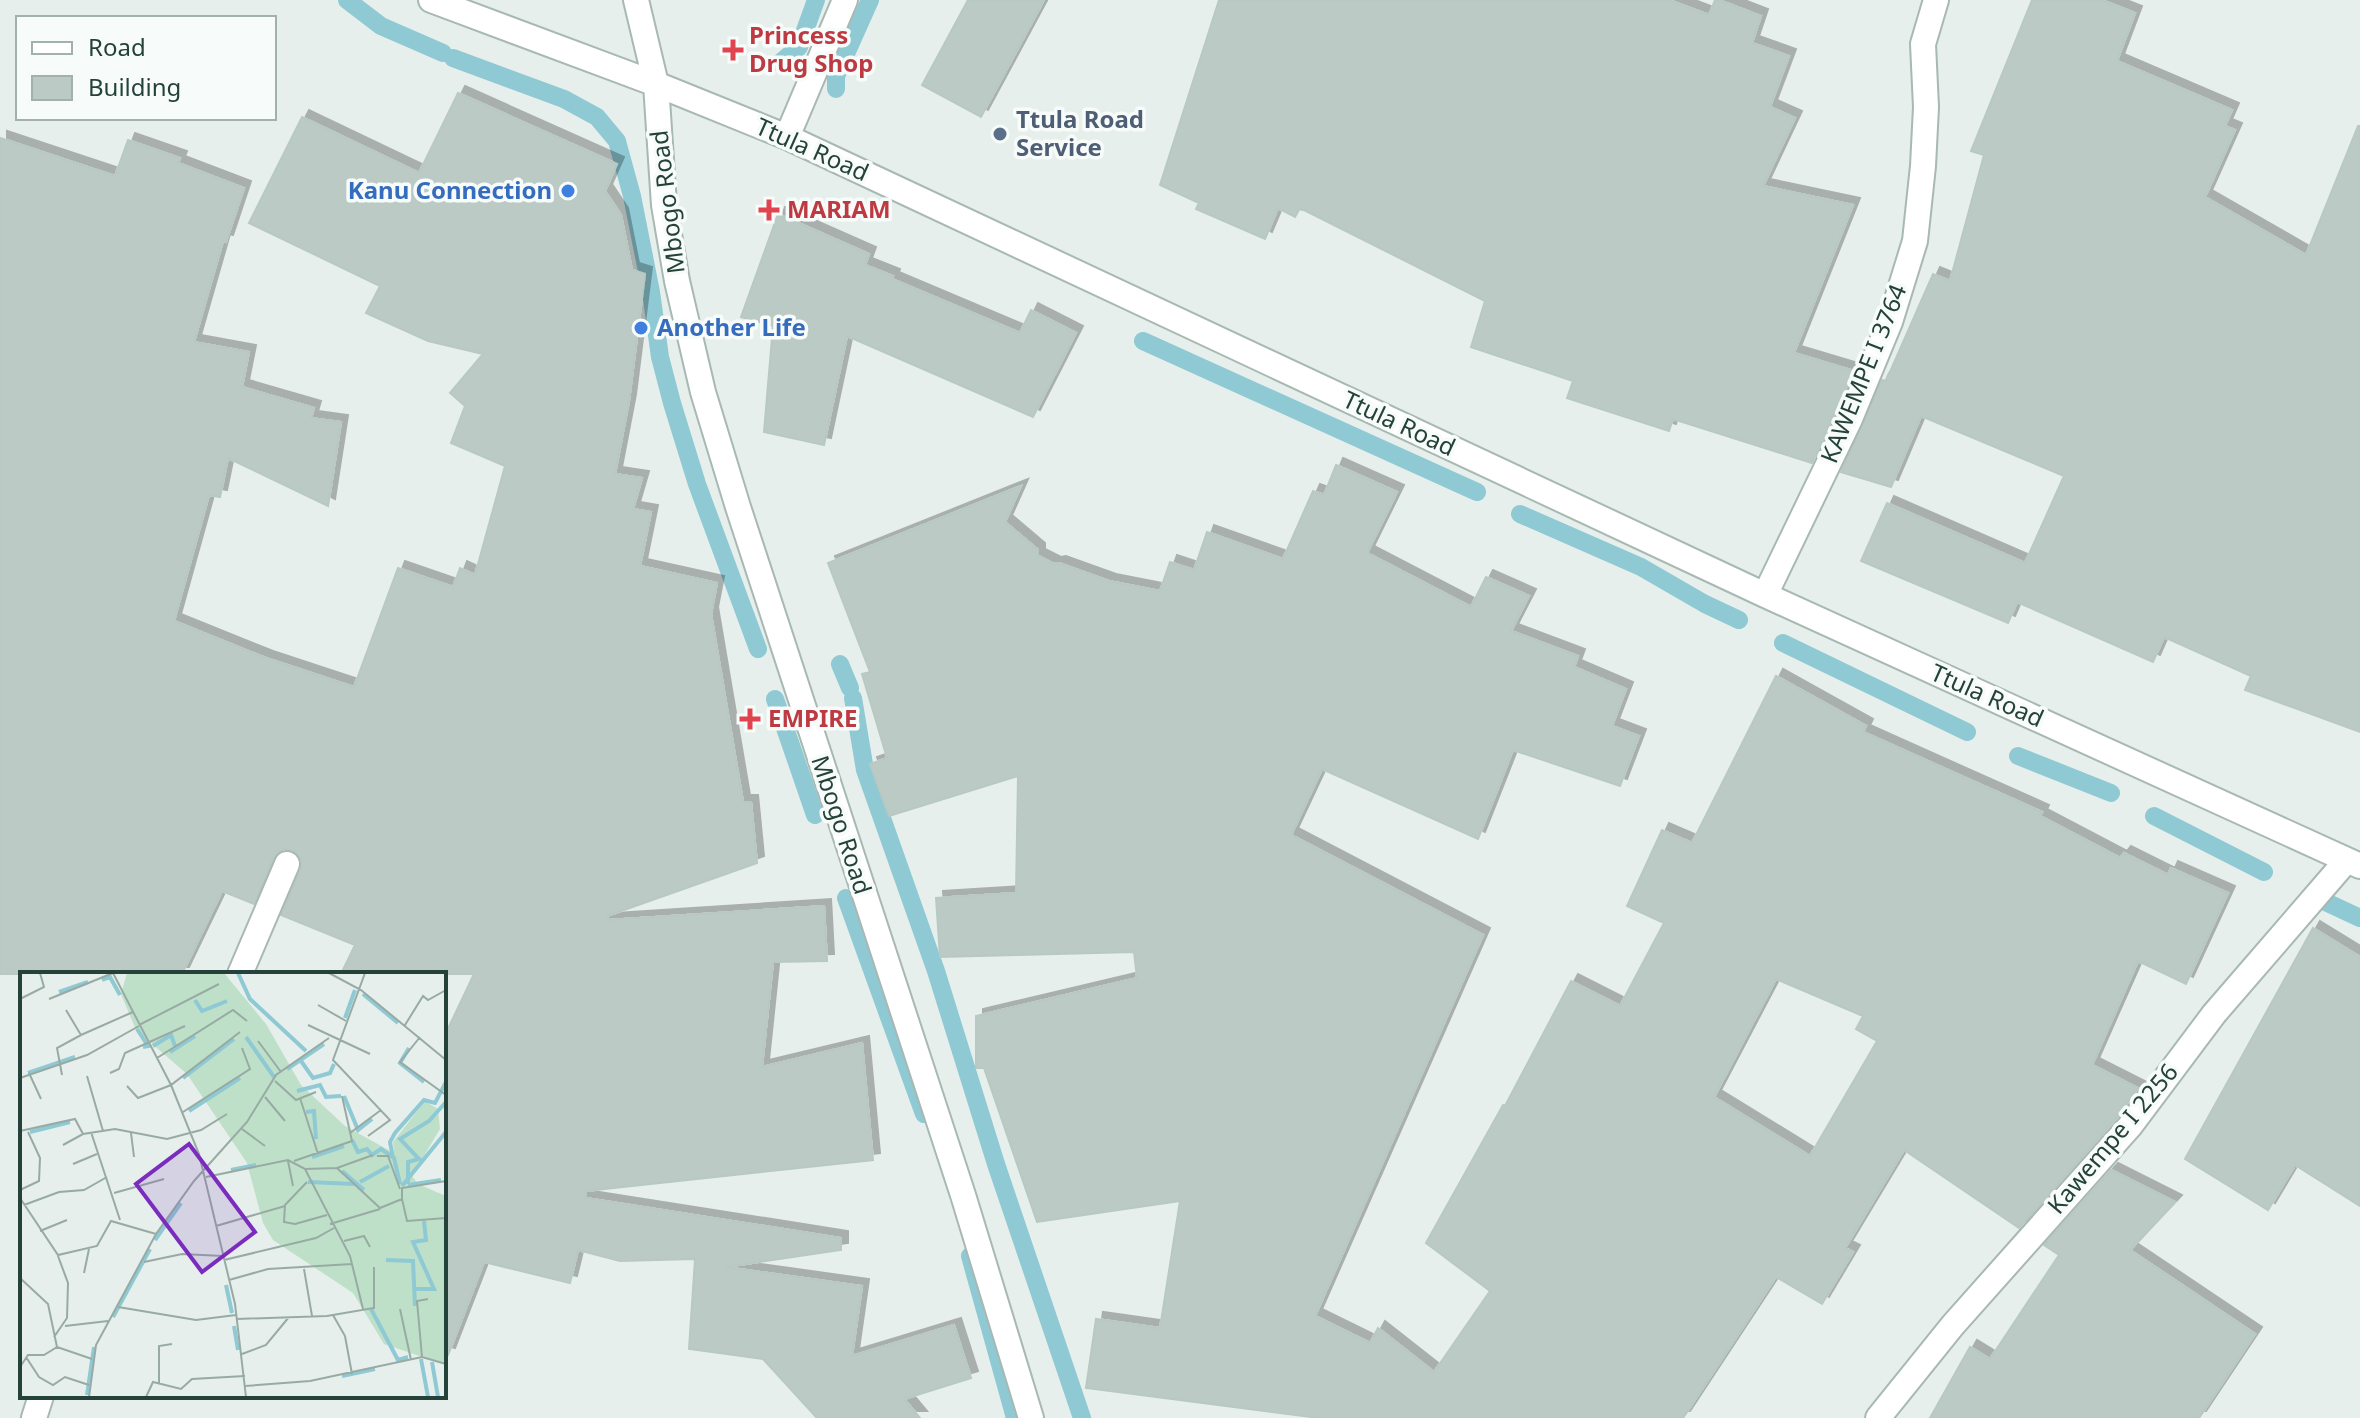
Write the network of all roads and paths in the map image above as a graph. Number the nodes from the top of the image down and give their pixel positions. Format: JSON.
{"nodes":[{"id":1,"x":431,"y":0,"type":"edge"},
{"id":2,"x":636,"y":0,"type":"edge"},
{"id":3,"x":845,"y":0,"type":"edge"},
{"id":4,"x":1936,"y":0,"type":"edge"},
{"id":5,"x":656,"y":84,"type":"junction"},
{"id":6,"x":787,"y":137,"type":"junction"},
{"id":7,"x":1765,"y":595,"type":"junction"},
{"id":8,"x":2353,"y":863,"type":"edge"},
{"id":9,"x":287,"y":864,"type":"dead end"},
{"id":10,"x":241,"y":972,"type":"edge"},
{"id":11,"x":40,"y":1398,"type":"edge"},
{"id":12,"x":34,"y":1418,"type":"edge"},
{"id":13,"x":1031,"y":1418,"type":"edge"},
{"id":14,"x":1878,"y":1418,"type":"edge"}],
"edges":[{"from":1,"to":5,"type":"street","name":"Ttula Road"},
{"from":2,"to":5,"type":"street","name":"Mbogo Road"},
{"from":3,"to":6,"type":"street"},
{"from":4,"to":7,"type":"street","name":"KAWEMPE I 3764"},
{"from":5,"to":6,"type":"street","name":"Ttula Road"},
{"from":5,"to":13,"type":"street","name":"Mbogo Road"},
{"from":6,"to":7,"type":"street","name":"Ttula Road"},
{"from":7,"to":8,"type":"street","name":"Ttula Road"},
{"from":8,"to":14,"type":"street","name":"Kawempe I 2256"},
{"from":9,"to":10,"type":"street"},
{"from":11,"to":12,"type":"street"}]}
